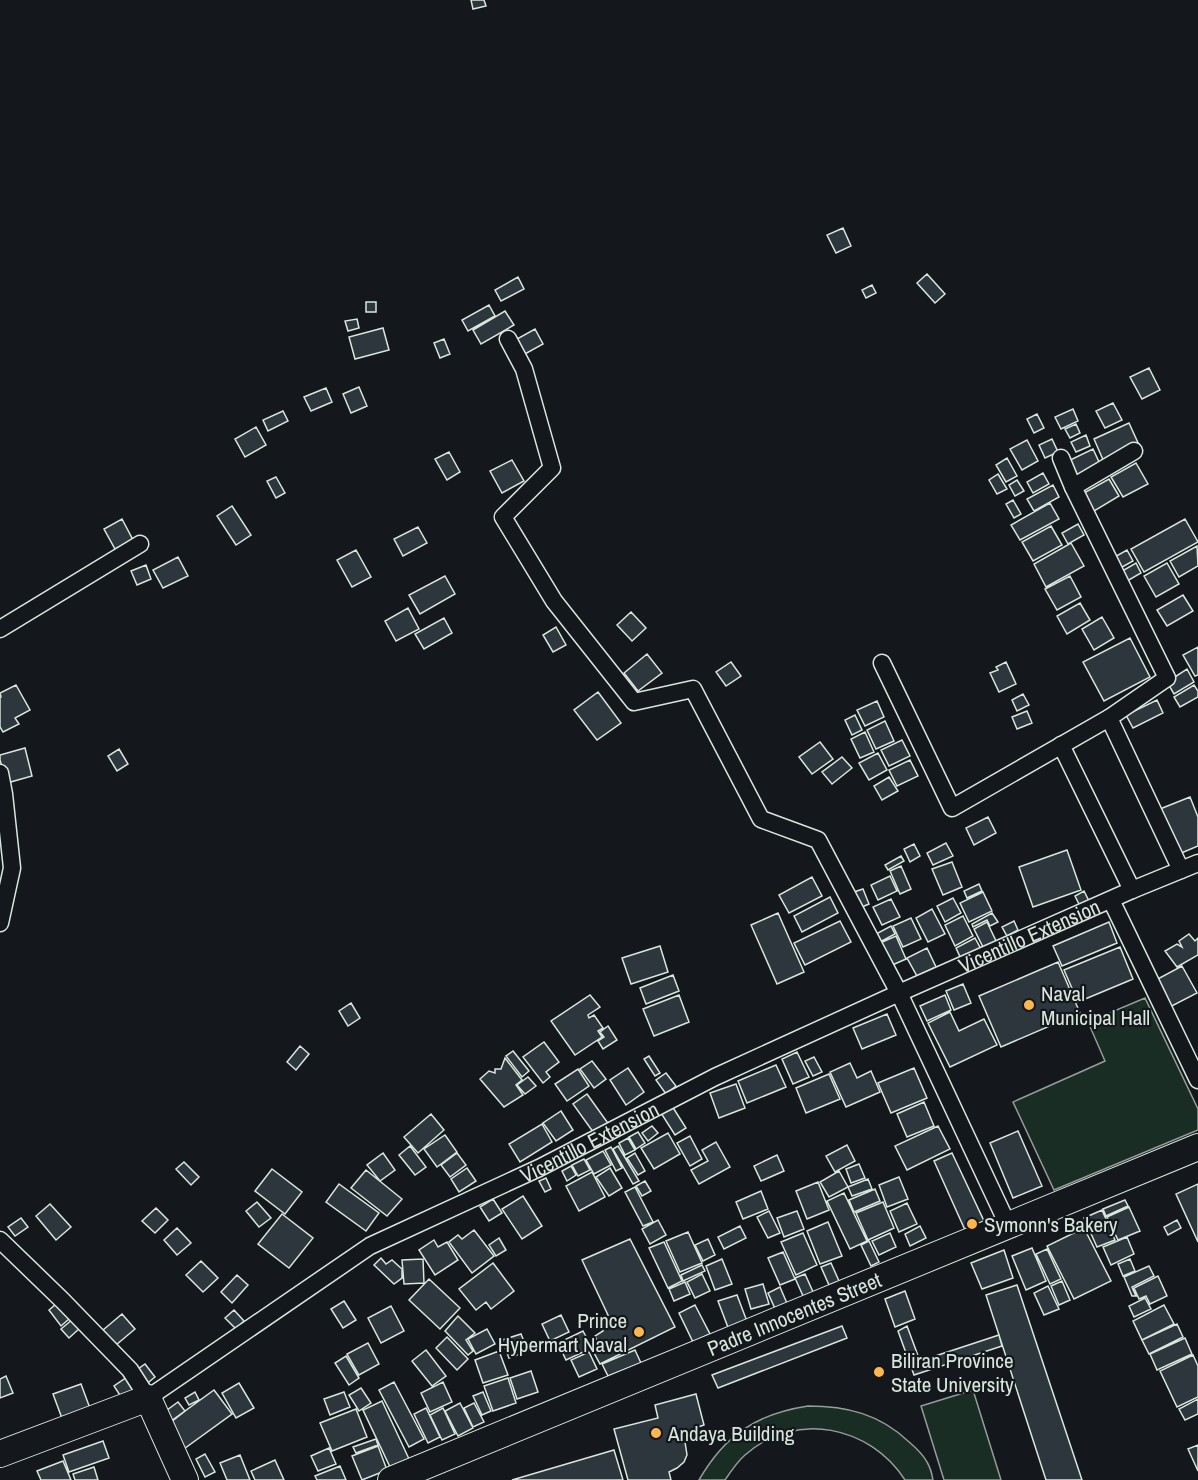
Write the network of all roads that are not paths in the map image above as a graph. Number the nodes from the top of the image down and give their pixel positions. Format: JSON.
{"nodes":[{"id":1,"x":508,"y":339,"type":"dead end"},
{"id":2,"x":1134,"y":451,"type":"dead end"},
{"id":3,"x":1062,"y":458,"type":"dead end"},
{"id":4,"x":1073,"y":487,"type":"junction"},
{"id":5,"x":140,"y":544,"type":"dead end"},
{"id":6,"x":0,"y":629,"type":"edge"},
{"id":7,"x":882,"y":663,"type":"dead end"},
{"id":8,"x":1109,"y":718,"type":"junction"},
{"id":9,"x":1061,"y":745,"type":"junction"},
{"id":10,"x":0,"y":776,"type":"edge"},
{"id":11,"x":1198,"y":863,"type":"edge"},
{"id":12,"x":1181,"y":870,"type":"junction"},
{"id":13,"x":1132,"y":891,"type":"junction"},
{"id":14,"x":1110,"y":900,"type":"junction"},
{"id":15,"x":0,"y":923,"type":"edge"},
{"id":16,"x":899,"y":993,"type":"junction"},
{"id":17,"x":1198,"y":1080,"type":"edge"},
{"id":18,"x":1198,"y":1148,"type":"edge"},
{"id":19,"x":1008,"y":1226,"type":"junction"},
{"id":20,"x":0,"y":1240,"type":"edge"},
{"id":21,"x":148,"y":1398,"type":"junction"},
{"id":22,"x":0,"y":1454,"type":"edge"},
{"id":23,"x":185,"y":1480,"type":"edge"},
{"id":24,"x":391,"y":1480,"type":"edge"}],
"edges":[{"from":1,"to":16,"type":"street"},
{"from":2,"to":4,"type":"street"},
{"from":3,"to":4,"type":"street"},
{"from":4,"to":8,"type":"street"},
{"from":5,"to":6,"type":"street"},
{"from":7,"to":9,"type":"street"},
{"from":8,"to":9,"type":"street"},
{"from":8,"to":12,"type":"street"},
{"from":9,"to":13,"type":"street"},
{"from":10,"to":15,"type":"street"},
{"from":11,"to":12,"type":"street","name":"Vicentillo Extension"},
{"from":12,"to":13,"type":"street","name":"Vicentillo Extension"},
{"from":13,"to":14,"type":"street","name":"Vicentillo Extension"},
{"from":14,"to":16,"type":"street","name":"Vicentillo Extension"},
{"from":14,"to":17,"type":"street"},
{"from":16,"to":19,"type":"street"},
{"from":16,"to":21,"type":"street","name":"Vicentillo Extension"},
{"from":18,"to":19,"type":"main road","name":"Padre Innocentes Street"},
{"from":19,"to":24,"type":"main road","name":"Padre Innocentes Street"},
{"from":20,"to":21,"type":"street"},
{"from":21,"to":22,"type":"main road","name":"Vicentillo Extension"},
{"from":21,"to":23,"type":"main road"}]}
